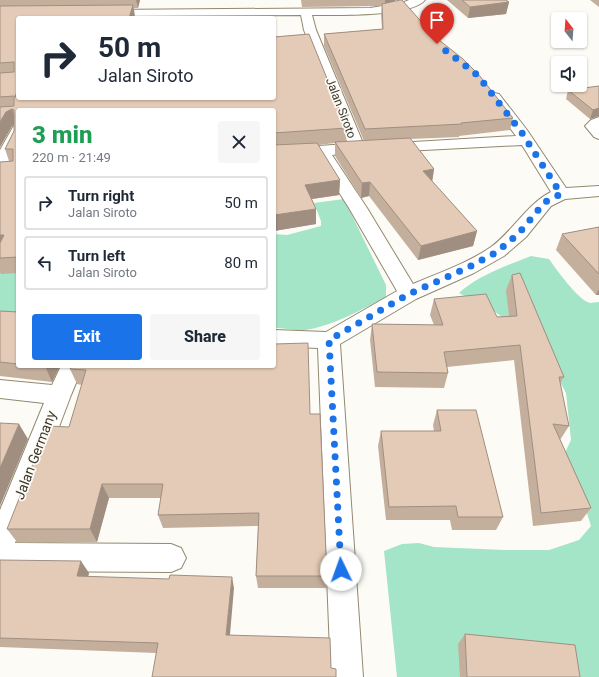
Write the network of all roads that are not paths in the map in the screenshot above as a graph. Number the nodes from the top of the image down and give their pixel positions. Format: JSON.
{"nodes":[{"id":1,"x":419,"y":0,"type":"edge"},
{"id":2,"x":404,"y":6,"type":"junction"},
{"id":3,"x":306,"y":12,"type":"junction"},
{"id":4,"x":94,"y":13,"type":"edge"},
{"id":5,"x":414,"y":16,"type":"edge"},
{"id":6,"x":486,"y":86,"type":"edge"},
{"id":7,"x":599,"y":122,"type":"edge"},
{"id":8,"x":16,"y":134,"type":"edge"},
{"id":9,"x":599,"y":134,"type":"edge"},
{"id":10,"x":526,"y":140,"type":"junction"},
{"id":11,"x":357,"y":148,"type":"junction"},
{"id":12,"x":321,"y":150,"type":"junction"},
{"id":13,"x":276,"y":154,"type":"edge"},
{"id":14,"x":0,"y":166,"type":"edge"},
{"id":15,"x":16,"y":170,"type":"edge"},
{"id":16,"x":0,"y":171,"type":"edge"},
{"id":17,"x":599,"y":191,"type":"edge"},
{"id":18,"x":561,"y":194,"type":"junction"},
{"id":19,"x":409,"y":294,"type":"junction"},
{"id":20,"x":276,"y":338,"type":"edge"},
{"id":21,"x":329,"y":340,"type":"junction"},
{"id":22,"x":71,"y":368,"type":"edge"},
{"id":23,"x":0,"y":389,"type":"edge"},
{"id":24,"x":59,"y":395,"type":"junction"},
{"id":25,"x":0,"y":545,"type":"edge"},
{"id":26,"x":0,"y":557,"type":"edge"},
{"id":27,"x":171,"y":558,"type":"dead end"},
{"id":28,"x":347,"y":677,"type":"edge"}],
"edges":[{"from":1,"to":2,"type":"street"},
{"from":2,"to":3,"type":"street"},
{"from":2,"to":5,"type":"street"},
{"from":3,"to":4,"type":"street"},
{"from":3,"to":11,"type":"street","name":"Jalan Siroto"},
{"from":6,"to":10,"type":"street"},
{"from":7,"to":9,"type":"street"},
{"from":8,"to":14,"type":"street"},
{"from":10,"to":11,"type":"street"},
{"from":10,"to":18,"type":"street"},
{"from":11,"to":12,"type":"street","name":"Jalan Siroto"},
{"from":12,"to":13,"type":"street","name":"Jalan Siroto"},
{"from":12,"to":19,"type":"street"},
{"from":15,"to":16,"type":"street"},
{"from":17,"to":18,"type":"street"},
{"from":18,"to":19,"type":"street"},
{"from":19,"to":21,"type":"street"},
{"from":20,"to":21,"type":"street"},
{"from":21,"to":28,"type":"street"},
{"from":22,"to":24,"type":"street","name":"Jalan Germany"},
{"from":23,"to":24,"type":"street"},
{"from":24,"to":25,"type":"street","name":"Jalan Germany"},
{"from":26,"to":27,"type":"street"}]}
